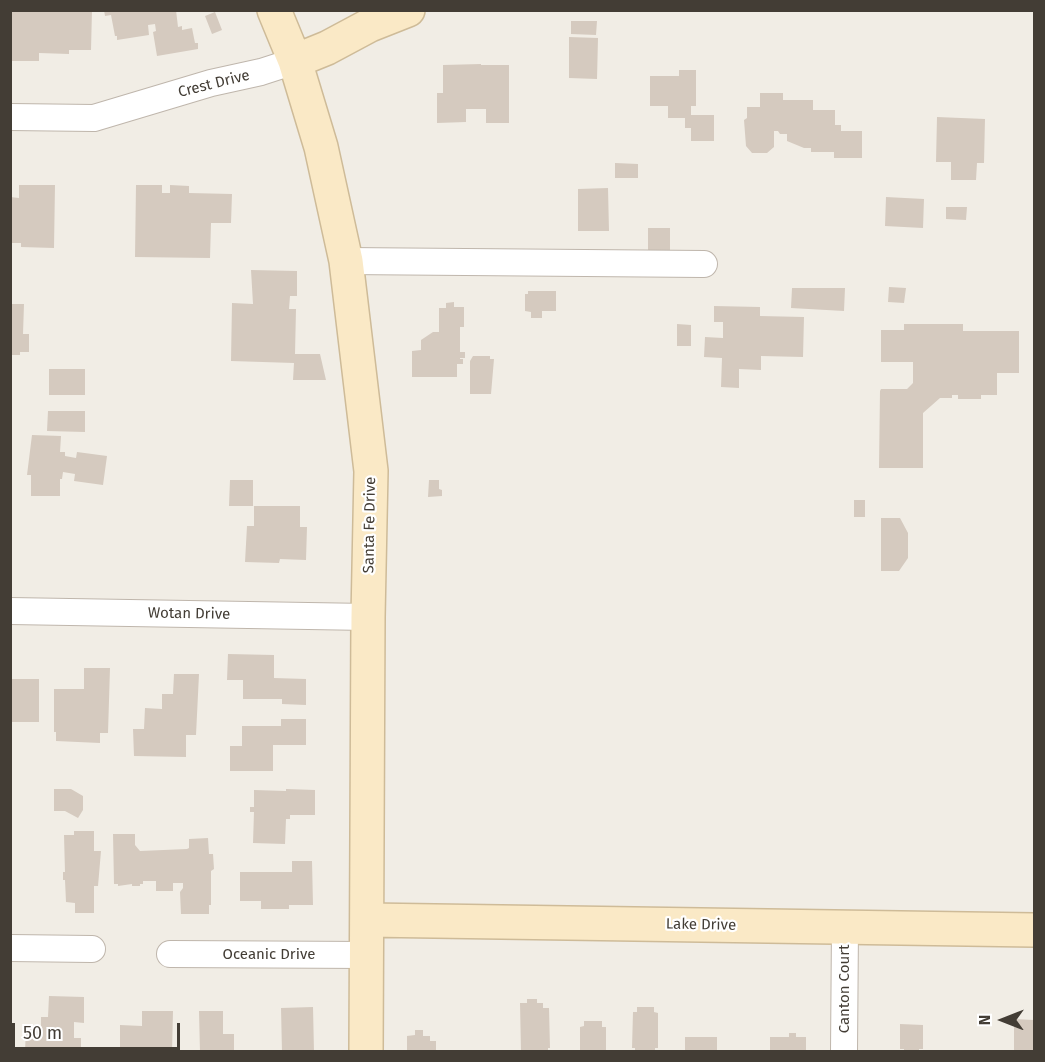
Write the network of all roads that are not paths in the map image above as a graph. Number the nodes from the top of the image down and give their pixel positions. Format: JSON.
{"nodes":[{"id":1,"x":274,"y":10,"type":"edge"},
{"id":2,"x":408,"y":10,"type":"edge"},
{"id":3,"x":295,"y":61,"type":"junction"},
{"id":4,"x":10,"y":117,"type":"edge"},
{"id":5,"x":346,"y":261,"type":"junction"},
{"id":6,"x":704,"y":264,"type":"dead end"},
{"id":7,"x":10,"y":611,"type":"edge"},
{"id":8,"x":368,"y":616,"type":"junction"},
{"id":9,"x":368,"y":920,"type":"junction"},
{"id":10,"x":845,"y":927,"type":"junction"},
{"id":11,"x":1035,"y":930,"type":"edge"},
{"id":12,"x":10,"y":948,"type":"edge"},
{"id":13,"x":92,"y":949,"type":"dead end"},
{"id":14,"x":170,"y":954,"type":"dead end"},
{"id":15,"x":368,"y":956,"type":"junction"},
{"id":16,"x":366,"y":1052,"type":"edge"},
{"id":17,"x":844,"y":1052,"type":"edge"}],
"edges":[{"from":1,"to":3,"type":"main road","name":"Santa Fe Drive"},
{"from":2,"to":3,"type":"main road","name":"Crest Drive"},
{"from":3,"to":4,"type":"street","name":"Crest Drive"},
{"from":3,"to":5,"type":"main road","name":"Santa Fe Drive"},
{"from":5,"to":6,"type":"street"},
{"from":5,"to":8,"type":"main road","name":"Santa Fe Drive"},
{"from":7,"to":8,"type":"street","name":"Wotan Drive"},
{"from":8,"to":9,"type":"main road","name":"Santa Fe Drive"},
{"from":9,"to":10,"type":"main road","name":"Lake Drive"},
{"from":9,"to":15,"type":"main road","name":"Santa Fe Drive"},
{"from":10,"to":11,"type":"main road","name":"Lake Drive"},
{"from":10,"to":17,"type":"street","name":"Canton Court"},
{"from":12,"to":13,"type":"street"},
{"from":14,"to":15,"type":"street","name":"Oceanic Drive"},
{"from":15,"to":16,"type":"main road","name":"Santa Fe Drive"}]}
